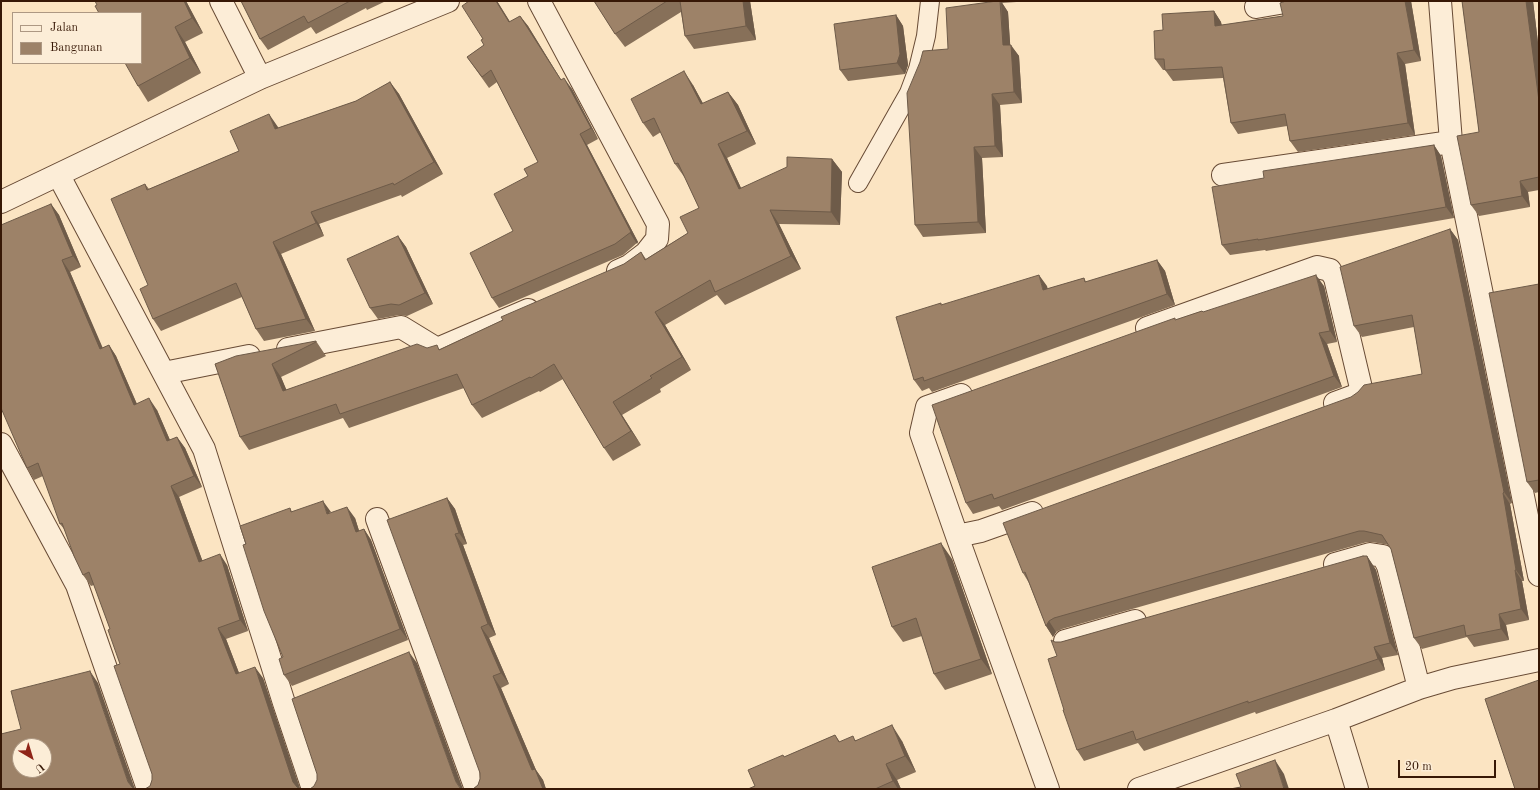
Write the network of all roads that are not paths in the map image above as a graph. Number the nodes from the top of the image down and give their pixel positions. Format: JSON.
{"nodes":[{"id":1,"x":222,"y":1,"type":"edge"},
{"id":2,"x":448,"y":1,"type":"edge"},
{"id":3,"x":539,"y":1,"type":"edge"},
{"id":4,"x":930,"y":1,"type":"edge"},
{"id":5,"x":1291,"y":1,"type":"edge"},
{"id":6,"x":1440,"y":1,"type":"edge"},
{"id":7,"x":1256,"y":7,"type":"dead end"},
{"id":8,"x":260,"y":78,"type":"junction"},
{"id":9,"x":1451,"y":142,"type":"junction"},
{"id":10,"x":1223,"y":175,"type":"dead end"},
{"id":11,"x":59,"y":176,"type":"junction"},
{"id":12,"x":858,"y":182,"type":"dead end"},
{"id":13,"x":1,"y":202,"type":"edge"},
{"id":14,"x":601,"y":278,"type":"edge"},
{"id":15,"x":544,"y":303,"type":"edge"},
{"id":16,"x":1130,"y":334,"type":"edge"},
{"id":17,"x":164,"y":373,"type":"junction"},
{"id":18,"x":980,"y":388,"type":"edge"},
{"id":19,"x":1317,"y":410,"type":"edge"},
{"id":20,"x":1,"y":444,"type":"edge"},
{"id":21,"x":1049,"y":506,"type":"edge"},
{"id":22,"x":377,"y":520,"type":"dead end"},
{"id":23,"x":957,"y":536,"type":"junction"},
{"id":24,"x":1317,"y":569,"type":"edge"},
{"id":25,"x":1539,"y":575,"type":"edge"},
{"id":26,"x":1157,"y":615,"type":"edge"},
{"id":27,"x":1065,"y":641,"type":"edge"},
{"id":28,"x":1539,"y":660,"type":"edge"},
{"id":29,"x":1419,"y":688,"type":"junction"},
{"id":30,"x":306,"y":694,"type":"edge"},
{"id":31,"x":284,"y":703,"type":"junction"},
{"id":32,"x":1336,"y":720,"type":"junction"},
{"id":33,"x":148,"y":789,"type":"edge"},
{"id":34,"x":314,"y":789,"type":"edge"},
{"id":35,"x":476,"y":789,"type":"edge"},
{"id":36,"x":1048,"y":789,"type":"edge"},
{"id":37,"x":1139,"y":789,"type":"edge"},
{"id":38,"x":1357,"y":789,"type":"edge"}],
"edges":[{"from":1,"to":8,"type":"street"},
{"from":2,"to":8,"type":"street"},
{"from":3,"to":14,"type":"street"},
{"from":4,"to":12,"type":"lane"},
{"from":5,"to":7,"type":"street"},
{"from":6,"to":9,"type":"street"},
{"from":8,"to":11,"type":"street"},
{"from":9,"to":10,"type":"street"},
{"from":9,"to":25,"type":"street"},
{"from":11,"to":13,"type":"street"},
{"from":11,"to":17,"type":"street"},
{"from":15,"to":17,"type":"street"},
{"from":16,"to":19,"type":"street"},
{"from":17,"to":31,"type":"street"},
{"from":18,"to":23,"type":"street"},
{"from":20,"to":33,"type":"street"},
{"from":21,"to":23,"type":"street"},
{"from":22,"to":35,"type":"street"},
{"from":23,"to":36,"type":"street"},
{"from":24,"to":29,"type":"street"},
{"from":26,"to":27,"type":"street"},
{"from":28,"to":29,"type":"street"},
{"from":29,"to":32,"type":"street"},
{"from":30,"to":31,"type":"street"},
{"from":31,"to":34,"type":"street"},
{"from":32,"to":37,"type":"street"},
{"from":32,"to":38,"type":"street"}]}
